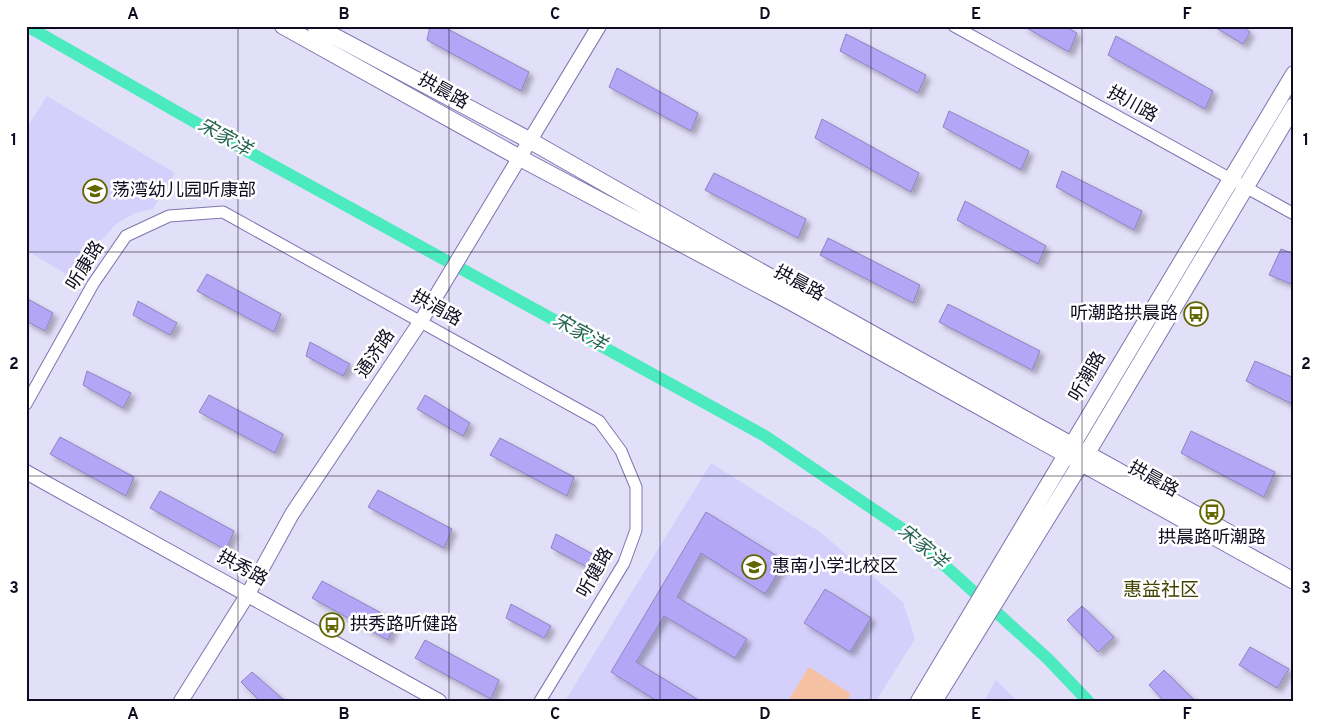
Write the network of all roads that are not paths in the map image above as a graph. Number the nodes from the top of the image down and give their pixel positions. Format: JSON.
{"nodes":[{"id":1,"x":283,"y":26,"type":"edge"},
{"id":2,"x":315,"y":26,"type":"edge"},
{"id":3,"x":599,"y":26,"type":"edge"},
{"id":4,"x":954,"y":26,"type":"edge"},
{"id":5,"x":1294,"y":74,"type":"edge"},
{"id":6,"x":1294,"y":106,"type":"edge"},
{"id":7,"x":530,"y":140,"type":"junction"},
{"id":8,"x":520,"y":158,"type":"junction"},
{"id":9,"x":1230,"y":180,"type":"junction"},
{"id":10,"x":1245,"y":187,"type":"junction"},
{"id":11,"x":222,"y":212,"type":"joint"},
{"id":12,"x":1294,"y":214,"type":"edge"},
{"id":13,"x":421,"y":321,"type":"junction"},
{"id":14,"x":26,"y":404,"type":"edge"},
{"id":15,"x":1068,"y":449,"type":"junction"},
{"id":16,"x":621,"y":451,"type":"joint"},
{"id":17,"x":1084,"y":458,"type":"junction"},
{"id":18,"x":26,"y":472,"type":"edge"},
{"id":19,"x":1007,"y":565,"type":"junction"},
{"id":20,"x":1294,"y":569,"type":"edge"},
{"id":21,"x":1294,"y":581,"type":"edge"},
{"id":22,"x":248,"y":594,"type":"junction"},
{"id":23,"x":963,"y":639,"type":"junction"},
{"id":24,"x":180,"y":701,"type":"edge"},
{"id":25,"x":439,"y":701,"type":"edge"},
{"id":26,"x":540,"y":701,"type":"edge"},
{"id":27,"x":919,"y":701,"type":"edge"},
{"id":28,"x":934,"y":701,"type":"edge"}],
"edges":[{"from":1,"to":8,"type":"main road","name":"拱晨路"},
{"from":2,"to":7,"type":"main road","name":"拱晨路"},
{"from":3,"to":7,"type":"street","name":"通济路"},
{"from":4,"to":9,"type":"street","name":"拱川路"},
{"from":5,"to":9,"type":"main road","name":"听潮路"},
{"from":6,"to":10,"type":"main road","name":"听潮路"},
{"from":7,"to":8,"type":"street","name":"通济路"},
{"from":7,"to":15,"type":"main road","name":"拱晨路"},
{"from":8,"to":13,"type":"street","name":"通济路"},
{"from":8,"to":15,"type":"main road","name":"拱晨路"},
{"from":9,"to":10,"type":"street","name":"拱川路"},
{"from":9,"to":15,"type":"main road","name":"听潮路"},
{"from":10,"to":12,"type":"street","name":"拱川路"},
{"from":10,"to":17,"type":"main road","name":"听潮路"},
{"from":11,"to":13,"type":"street","name":"拱涓路"},
{"from":11,"to":14,"type":"street","name":"听康路"},
{"from":13,"to":16,"type":"street","name":"拱涓路"},
{"from":13,"to":22,"type":"street","name":"通济路"},
{"from":15,"to":17,"type":"main road","name":"拱晨路"},
{"from":15,"to":19,"type":"main road","name":"听潮路"},
{"from":16,"to":26,"type":"street","name":"听健路"},
{"from":17,"to":19,"type":"main road","name":"听潮路"},
{"from":17,"to":20,"type":"main road","name":"拱晨路"},
{"from":17,"to":21,"type":"main road","name":"拱晨路"},
{"from":18,"to":22,"type":"street","name":"拱秀路"},
{"from":19,"to":23,"type":"main road","name":"听潮路"},
{"from":22,"to":24,"type":"street","name":"通济路"},
{"from":22,"to":25,"type":"street","name":"拱秀路"},
{"from":23,"to":27,"type":"main road","name":"听潮路"},
{"from":23,"to":28,"type":"main road","name":"听潮路"}]}
